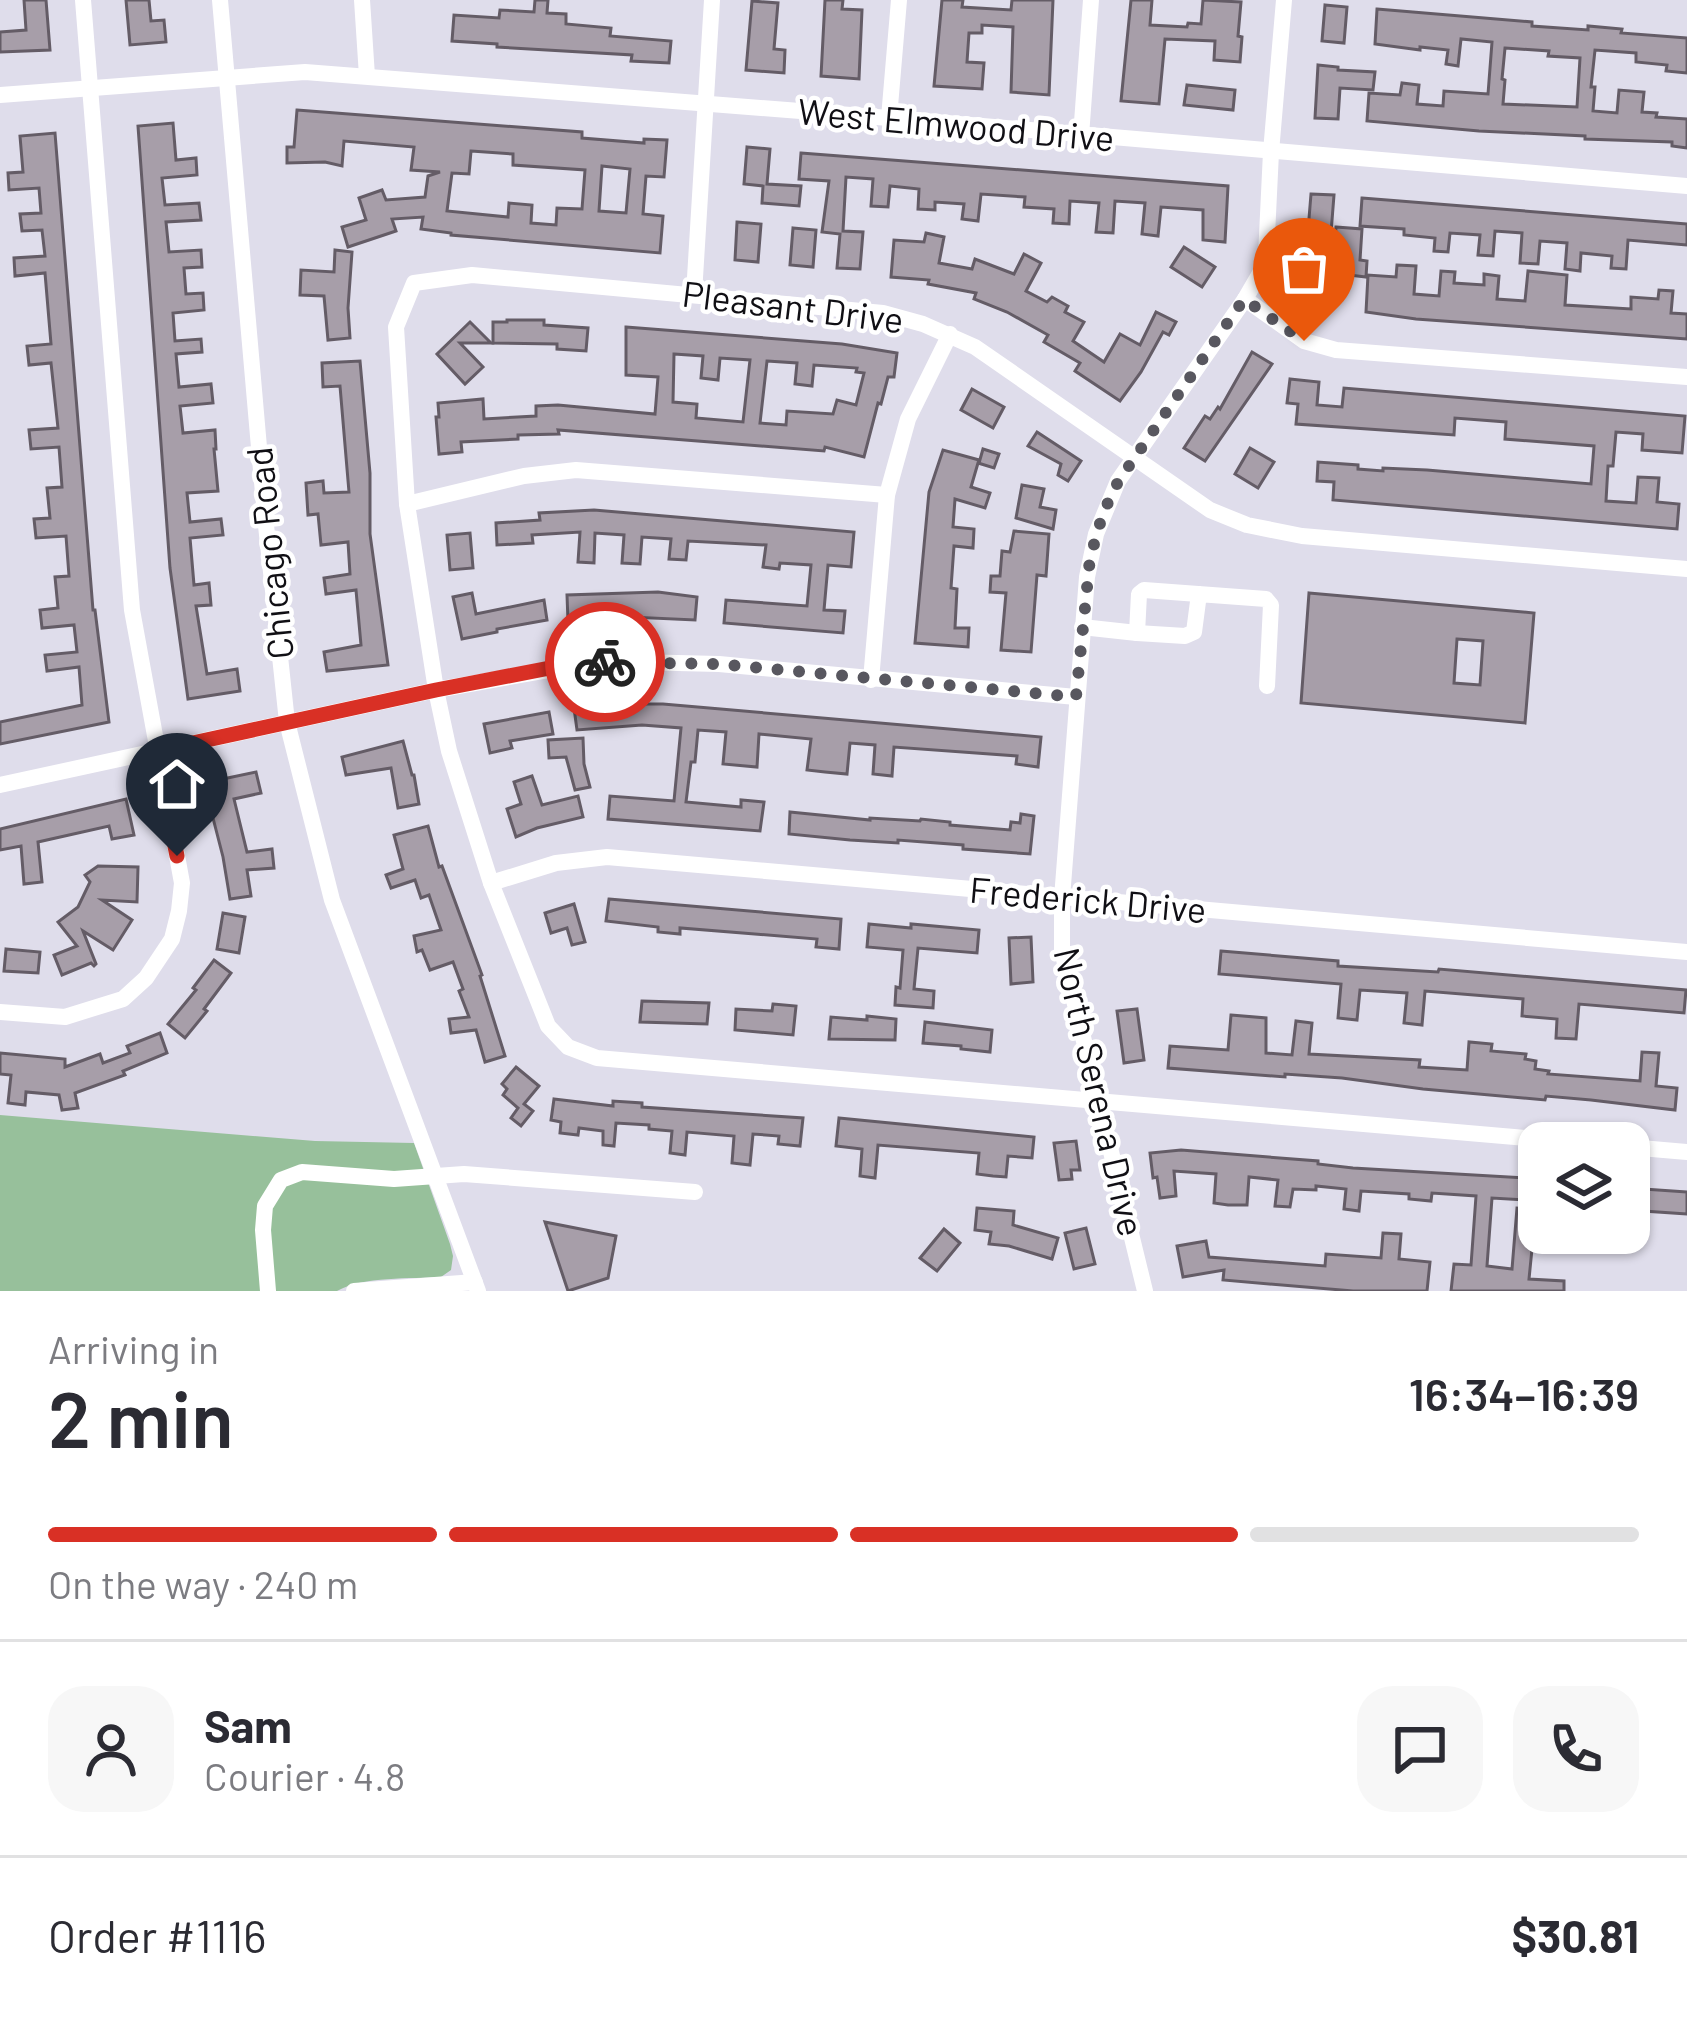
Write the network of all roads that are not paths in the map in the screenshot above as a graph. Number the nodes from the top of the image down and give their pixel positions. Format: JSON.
{"nodes":[{"id":1,"x":83,"y":0,"type":"edge"},
{"id":2,"x":220,"y":0,"type":"edge"},
{"id":3,"x":362,"y":0,"type":"edge"},
{"id":4,"x":712,"y":0,"type":"edge"},
{"id":5,"x":899,"y":0,"type":"edge"},
{"id":6,"x":1091,"y":0,"type":"edge"},
{"id":7,"x":1284,"y":0,"type":"edge"},
{"id":8,"x":367,"y":76,"type":"junction"},
{"id":9,"x":226,"y":78,"type":"junction"},
{"id":10,"x":91,"y":88,"type":"junction"},
{"id":11,"x":0,"y":95,"type":"edge"},
{"id":12,"x":704,"y":105,"type":"junction"},
{"id":13,"x":889,"y":118,"type":"junction"},
{"id":14,"x":1081,"y":136,"type":"junction"},
{"id":15,"x":1271,"y":152,"type":"junction"},
{"id":16,"x":1687,"y":186,"type":"edge"},
{"id":17,"x":694,"y":294,"type":"junction"},
{"id":18,"x":1244,"y":299,"type":"junction"},
{"id":19,"x":950,"y":334,"type":"junction"},
{"id":20,"x":1687,"y":377,"type":"edge"},
{"id":21,"x":1134,"y":457,"type":"junction"},
{"id":22,"x":887,"y":494,"type":"junction"},
{"id":23,"x":407,"y":504,"type":"junction"},
{"id":24,"x":1687,"y":568,"type":"edge"},
{"id":25,"x":1198,"y":594,"type":"junction"},
{"id":26,"x":1082,"y":627,"type":"junction"},
{"id":27,"x":1137,"y":633,"type":"junction"},
{"id":28,"x":871,"y":680,"type":"junction"},
{"id":29,"x":1267,"y":686,"type":"dead end"},
{"id":30,"x":436,"y":690,"type":"junction"},
{"id":31,"x":1076,"y":697,"type":"junction"},
{"id":32,"x":287,"y":722,"type":"junction"},
{"id":33,"x":156,"y":751,"type":"junction"},
{"id":34,"x":0,"y":785,"type":"edge"},
{"id":35,"x":491,"y":883,"type":"junction"},
{"id":36,"x":1062,"y":898,"type":"junction"},
{"id":37,"x":1687,"y":952,"type":"edge"},
{"id":38,"x":0,"y":1012,"type":"edge"},
{"id":39,"x":1097,"y":1100,"type":"junction"},
{"id":40,"x":1518,"y":1137,"type":"edge"},
{"id":41,"x":1650,"y":1149,"type":"edge"},
{"id":42,"x":1687,"y":1152,"type":"edge"},
{"id":43,"x":436,"y":1177,"type":"junction"},
{"id":44,"x":694,"y":1192,"type":"dead end"},
{"id":45,"x":476,"y":1286,"type":"edge"},
{"id":46,"x":268,"y":1291,"type":"edge"},
{"id":47,"x":354,"y":1291,"type":"edge"},
{"id":48,"x":1145,"y":1291,"type":"edge"}],
"edges":[{"from":1,"to":10,"type":"street"},
{"from":2,"to":9,"type":"street","name":"Chicago Road"},
{"from":3,"to":8,"type":"street"},
{"from":4,"to":12,"type":"street"},
{"from":5,"to":13,"type":"street"},
{"from":6,"to":14,"type":"street"},
{"from":7,"to":15,"type":"street","name":"North Serena Drive"},
{"from":8,"to":9,"type":"street","name":"West Elmwood Drive"},
{"from":8,"to":12,"type":"street","name":"West Elmwood Drive"},
{"from":9,"to":10,"type":"street","name":"West Elmwood Drive"},
{"from":9,"to":32,"type":"street","name":"Chicago Road"},
{"from":10,"to":11,"type":"street","name":"West Elmwood Drive"},
{"from":10,"to":33,"type":"street"},
{"from":12,"to":13,"type":"street","name":"West Elmwood Drive"},
{"from":12,"to":17,"type":"street"},
{"from":13,"to":14,"type":"street","name":"West Elmwood Drive"},
{"from":14,"to":15,"type":"street","name":"West Elmwood Drive"},
{"from":15,"to":16,"type":"street","name":"West Elmwood Drive"},
{"from":15,"to":18,"type":"street","name":"North Serena Drive"},
{"from":17,"to":19,"type":"street","name":"Pleasant Drive"},
{"from":17,"to":23,"type":"street","name":"Pleasant Drive"},
{"from":18,"to":20,"type":"street"},
{"from":18,"to":21,"type":"street","name":"North Serena Drive"},
{"from":19,"to":21,"type":"street","name":"Pleasant Drive"},
{"from":19,"to":22,"type":"street"},
{"from":21,"to":24,"type":"street","name":"Pleasant Drive"},
{"from":21,"to":26,"type":"street","name":"North Serena Drive"},
{"from":22,"to":23,"type":"street"},
{"from":22,"to":28,"type":"street"},
{"from":23,"to":30,"type":"street"},
{"from":25,"to":27,"type":"street"},
{"from":25,"to":27,"type":"street"},
{"from":25,"to":29,"type":"street"},
{"from":26,"to":27,"type":"street"},
{"from":26,"to":31,"type":"street","name":"North Serena Drive"},
{"from":28,"to":30,"type":"street"},
{"from":28,"to":31,"type":"street"},
{"from":30,"to":32,"type":"street"},
{"from":30,"to":35,"type":"street"},
{"from":31,"to":36,"type":"street","name":"North Serena Drive"},
{"from":32,"to":33,"type":"street"},
{"from":32,"to":43,"type":"street","name":"Chicago Road"},
{"from":33,"to":34,"type":"street"},
{"from":33,"to":38,"type":"street"},
{"from":35,"to":36,"type":"street","name":"Frederick Drive"},
{"from":35,"to":39,"type":"street"},
{"from":36,"to":37,"type":"street","name":"Frederick Drive"},
{"from":36,"to":39,"type":"street","name":"North Serena Drive"},
{"from":39,"to":40,"type":"street"},
{"from":39,"to":48,"type":"street","name":"North Serena Drive"},
{"from":41,"to":42,"type":"street"},
{"from":43,"to":44,"type":"street"},
{"from":43,"to":45,"type":"street","name":"Chicago Road"},
{"from":43,"to":46,"type":"street"},
{"from":45,"to":47,"type":"street"}]}
